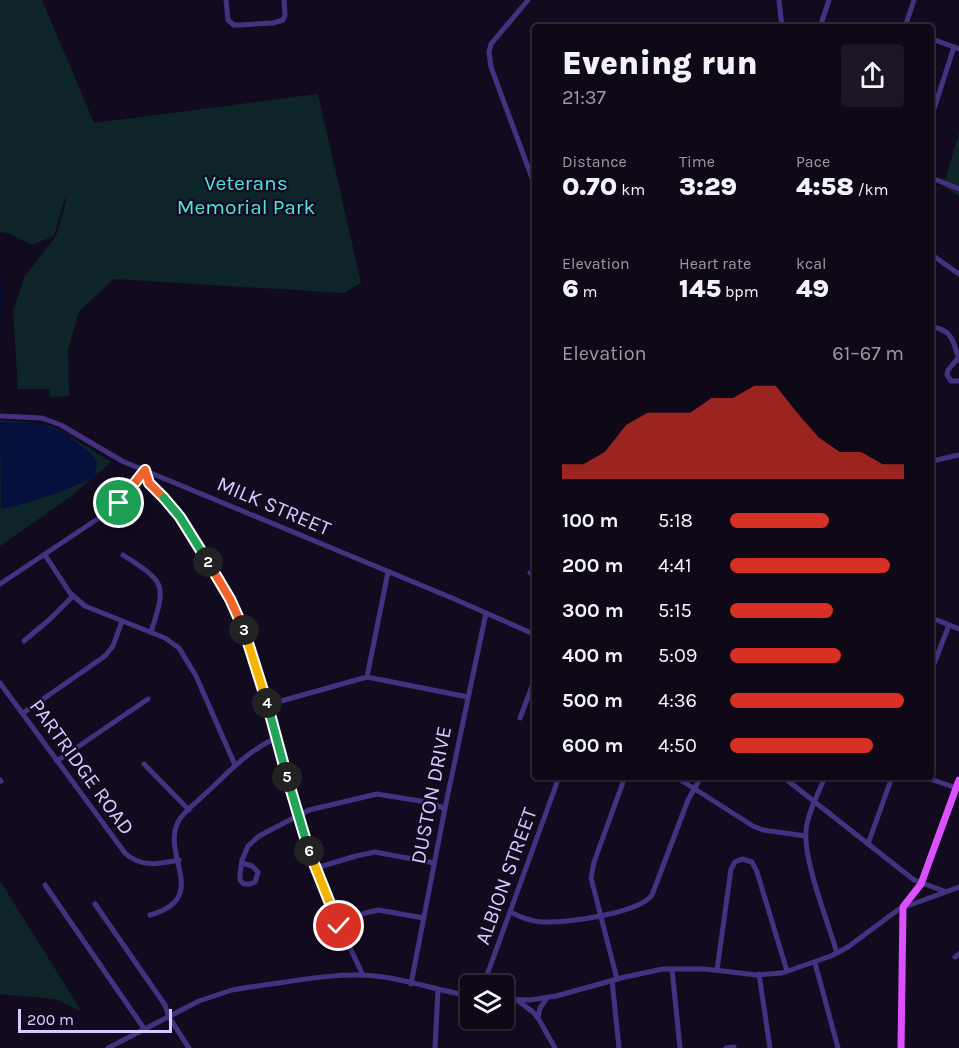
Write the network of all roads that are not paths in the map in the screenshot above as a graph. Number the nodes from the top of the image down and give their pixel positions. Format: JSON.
{"nodes":[{"id":1,"x":226,"y":0,"type":"edge"},
{"id":2,"x":284,"y":0,"type":"edge"},
{"id":3,"x":528,"y":0,"type":"edge"},
{"id":4,"x":779,"y":0,"type":"edge"},
{"id":5,"x":829,"y":0,"type":"edge"},
{"id":6,"x":914,"y":0,"type":"edge"},
{"id":7,"x":782,"y":24,"type":"edge"},
{"id":8,"x":820,"y":24,"type":"edge"},
{"id":9,"x":906,"y":24,"type":"edge"},
{"id":10,"x":934,"y":40,"type":"edge"},
{"id":11,"x":956,"y":48,"type":"edge"},
{"id":12,"x":934,"y":109,"type":"edge"},
{"id":13,"x":532,"y":178,"type":"edge"},
{"id":14,"x":934,"y":179,"type":"edge"},
{"id":15,"x":959,"y":189,"type":"edge"},
{"id":16,"x":934,"y":256,"type":"edge"},
{"id":17,"x":959,"y":274,"type":"edge"},
{"id":18,"x":934,"y":327,"type":"edge"},
{"id":19,"x":959,"y":359,"type":"edge"},
{"id":20,"x":959,"y":381,"type":"edge"},
{"id":21,"x":0,"y":416,"type":"edge"},
{"id":22,"x":959,"y":455,"type":"edge"},
{"id":23,"x":934,"y":461,"type":"edge"},
{"id":24,"x":145,"y":470,"type":"junction"},
{"id":25,"x":45,"y":555,"type":"junction"},
{"id":26,"x":123,"y":555,"type":"dead end"},
{"id":27,"x":388,"y":572,"type":"junction"},
{"id":28,"x":0,"y":584,"type":"edge"},
{"id":29,"x":73,"y":596,"type":"junction"},
{"id":30,"x":486,"y":613,"type":"junction"},
{"id":31,"x":934,"y":619,"type":"edge"},
{"id":32,"x":123,"y":621,"type":"junction"},
{"id":33,"x":948,"y":625,"type":"junction"},
{"id":34,"x":959,"y":629,"type":"edge"},
{"id":35,"x":151,"y":632,"type":"junction"},
{"id":36,"x":532,"y":633,"type":"edge"},
{"id":37,"x":24,"y":641,"type":"dead end"},
{"id":38,"x":934,"y":664,"type":"edge"},
{"id":39,"x":368,"y":677,"type":"junction"},
{"id":40,"x":0,"y":683,"type":"edge"},
{"id":41,"x":532,"y":686,"type":"edge"},
{"id":42,"x":468,"y":698,"type":"junction"},
{"id":43,"x":148,"y":699,"type":"dead end"},
{"id":44,"x":267,"y":705,"type":"junction"},
{"id":45,"x":23,"y":713,"type":"junction"},
{"id":46,"x":520,"y":718,"type":"dead end"},
{"id":47,"x":276,"y":738,"type":"junction"},
{"id":48,"x":57,"y":761,"type":"junction"},
{"id":49,"x":144,"y":764,"type":"dead end"},
{"id":50,"x":235,"y":765,"type":"junction"},
{"id":51,"x":934,"y":779,"type":"edge"},
{"id":52,"x":558,"y":780,"type":"edge"},
{"id":53,"x":624,"y":780,"type":"edge"},
{"id":54,"x":681,"y":780,"type":"edge"},
{"id":55,"x":699,"y":780,"type":"edge"},
{"id":56,"x":787,"y":780,"type":"edge"},
{"id":57,"x":824,"y":780,"type":"edge"},
{"id":58,"x":891,"y":780,"type":"edge"},
{"id":59,"x":958,"y":785,"type":"edge"},
{"id":60,"x":695,"y":788,"type":"junction"},
{"id":61,"x":814,"y":802,"type":"junction"},
{"id":62,"x":445,"y":807,"type":"junction"},
{"id":63,"x":189,"y":810,"type":"junction"},
{"id":64,"x":299,"y":817,"type":"junction"},
{"id":65,"x":806,"y":836,"type":"junction"},
{"id":66,"x":867,"y":844,"type":"junction"},
{"id":67,"x":179,"y":860,"type":"junction"},
{"id":68,"x":242,"y":863,"type":"dead end"},
{"id":69,"x":434,"y":863,"type":"junction"},
{"id":70,"x":315,"y":868,"type":"junction"},
{"id":71,"x":921,"y":884,"type":"junction"},
{"id":72,"x":45,"y":885,"type":"dead end"},
{"id":73,"x":959,"y":887,"type":"edge"},
{"id":74,"x":945,"y":891,"type":"junction"},
{"id":75,"x":95,"y":904,"type":"dead end"},
{"id":76,"x":903,"y":907,"type":"junction"},
{"id":77,"x":510,"y":912,"type":"junction"},
{"id":78,"x":150,"y":915,"type":"dead end"},
{"id":79,"x":601,"y":916,"type":"junction"},
{"id":80,"x":424,"y":918,"type":"junction"},
{"id":81,"x":337,"y":920,"type":"junction"},
{"id":82,"x":837,"y":953,"type":"junction"},
{"id":83,"x":815,"y":963,"type":"junction"},
{"id":84,"x":672,"y":969,"type":"junction"},
{"id":85,"x":717,"y":970,"type":"junction"},
{"id":86,"x":786,"y":971,"type":"junction"},
{"id":87,"x":363,"y":975,"type":"junction"},
{"id":88,"x":487,"y":975,"type":"edge"},
{"id":89,"x":759,"y":975,"type":"junction"},
{"id":90,"x":615,"y":979,"type":"junction"},
{"id":91,"x":411,"y":984,"type":"junction"},
{"id":92,"x":438,"y":990,"type":"junction"},
{"id":93,"x":460,"y":994,"type":"edge"},
{"id":94,"x":547,"y":998,"type":"junction"},
{"id":95,"x":514,"y":1000,"type":"edge"},
{"id":96,"x":518,"y":1000,"type":"junction"},
{"id":97,"x":169,"y":1017,"type":"junction"},
{"id":98,"x":538,"y":1018,"type":"junction"},
{"id":99,"x":145,"y":1030,"type":"junction"},
{"id":100,"x":734,"y":1047,"type":"edge"},
{"id":101,"x":108,"y":1048,"type":"edge"},
{"id":102,"x":189,"y":1048,"type":"edge"},
{"id":103,"x":435,"y":1048,"type":"edge"},
{"id":104,"x":555,"y":1048,"type":"edge"},
{"id":105,"x":619,"y":1048,"type":"edge"},
{"id":106,"x":680,"y":1048,"type":"edge"},
{"id":107,"x":726,"y":1048,"type":"edge"},
{"id":108,"x":770,"y":1048,"type":"edge"},
{"id":109,"x":838,"y":1048,"type":"edge"},
{"id":110,"x":901,"y":1048,"type":"edge"}],
"edges":[{"from":1,"to":2,"type":"street"},
{"from":3,"to":13,"type":"street"},
{"from":4,"to":7,"type":"street"},
{"from":5,"to":8,"type":"street"},
{"from":6,"to":9,"type":"street"},
{"from":10,"to":11,"type":"street"},
{"from":11,"to":12,"type":"street"},
{"from":14,"to":15,"type":"street"},
{"from":16,"to":17,"type":"street"},
{"from":18,"to":19,"type":"street"},
{"from":19,"to":20,"type":"street"},
{"from":21,"to":24,"type":"street","name":"MILK STREET"},
{"from":22,"to":23,"type":"street"},
{"from":24,"to":25,"type":"street"},
{"from":24,"to":27,"type":"street","name":"MILK STREET"},
{"from":24,"to":44,"type":"street"},
{"from":25,"to":28,"type":"street"},
{"from":25,"to":29,"type":"street"},
{"from":26,"to":35,"type":"street"},
{"from":27,"to":30,"type":"street","name":"MILK STREET"},
{"from":27,"to":39,"type":"street"},
{"from":29,"to":32,"type":"street"},
{"from":29,"to":37,"type":"street"},
{"from":30,"to":36,"type":"street","name":"MILK STREET"},
{"from":30,"to":42,"type":"street","name":"DUSTON DRIVE"},
{"from":31,"to":33,"type":"street"},
{"from":32,"to":35,"type":"street"},
{"from":32,"to":45,"type":"street"},
{"from":33,"to":34,"type":"street"},
{"from":33,"to":38,"type":"street"},
{"from":35,"to":50,"type":"street"},
{"from":39,"to":42,"type":"street"},
{"from":39,"to":44,"type":"street"},
{"from":40,"to":45,"type":"street","name":"PARTRIDGE ROAD"},
{"from":41,"to":46,"type":"street"},
{"from":42,"to":62,"type":"street","name":"DUSTON DRIVE"},
{"from":43,"to":48,"type":"street"},
{"from":44,"to":47,"type":"street"},
{"from":45,"to":48,"type":"street","name":"PARTRIDGE ROAD"},
{"from":47,"to":50,"type":"street"},
{"from":47,"to":64,"type":"street"},
{"from":48,"to":67,"type":"street","name":"PARTRIDGE ROAD"},
{"from":49,"to":63,"type":"street"},
{"from":50,"to":63,"type":"street"},
{"from":51,"to":59,"type":"street"},
{"from":52,"to":77,"type":"street","name":"ALBION STREET"},
{"from":53,"to":79,"type":"street"},
{"from":54,"to":60,"type":"street"},
{"from":55,"to":60,"type":"street"},
{"from":56,"to":61,"type":"street"},
{"from":57,"to":61,"type":"street"},
{"from":58,"to":66,"type":"street"},
{"from":59,"to":71,"type":"main road"},
{"from":60,"to":65,"type":"street"},
{"from":60,"to":79,"type":"street"},
{"from":61,"to":65,"type":"street"},
{"from":61,"to":66,"type":"street"},
{"from":62,"to":64,"type":"street"},
{"from":62,"to":69,"type":"street","name":"DUSTON DRIVE"},
{"from":63,"to":67,"type":"street"},
{"from":64,"to":68,"type":"street"},
{"from":64,"to":70,"type":"street"},
{"from":65,"to":82,"type":"street"},
{"from":66,"to":71,"type":"street"},
{"from":67,"to":78,"type":"street"},
{"from":69,"to":70,"type":"street"},
{"from":69,"to":80,"type":"street","name":"DUSTON DRIVE"},
{"from":70,"to":81,"type":"street"},
{"from":71,"to":74,"type":"street"},
{"from":71,"to":76,"type":"main road"},
{"from":72,"to":99,"type":"street"},
{"from":73,"to":74,"type":"street"},
{"from":74,"to":76,"type":"street"},
{"from":75,"to":97,"type":"street"},
{"from":76,"to":82,"type":"street"},
{"from":76,"to":110,"type":"main road"},
{"from":77,"to":79,"type":"street"},
{"from":77,"to":88,"type":"street","name":"ALBION STREET"},
{"from":79,"to":90,"type":"street"},
{"from":80,"to":81,"type":"street"},
{"from":80,"to":91,"type":"street","name":"DUSTON DRIVE"},
{"from":81,"to":87,"type":"street"},
{"from":82,"to":83,"type":"street"},
{"from":83,"to":86,"type":"street"},
{"from":83,"to":109,"type":"street"},
{"from":84,"to":85,"type":"street"},
{"from":84,"to":90,"type":"street"},
{"from":84,"to":106,"type":"street"},
{"from":85,"to":86,"type":"street"},
{"from":85,"to":89,"type":"street"},
{"from":86,"to":89,"type":"street"},
{"from":87,"to":91,"type":"street"},
{"from":87,"to":97,"type":"street"},
{"from":89,"to":108,"type":"street"},
{"from":90,"to":94,"type":"street"},
{"from":90,"to":105,"type":"street"},
{"from":91,"to":92,"type":"street"},
{"from":92,"to":93,"type":"street"},
{"from":92,"to":103,"type":"street"},
{"from":94,"to":96,"type":"street"},
{"from":94,"to":98,"type":"street"},
{"from":95,"to":96,"type":"street"},
{"from":96,"to":98,"type":"street"},
{"from":97,"to":99,"type":"street"},
{"from":97,"to":102,"type":"street"},
{"from":98,"to":104,"type":"street"},
{"from":99,"to":101,"type":"street"},
{"from":100,"to":107,"type":"street"}]}
